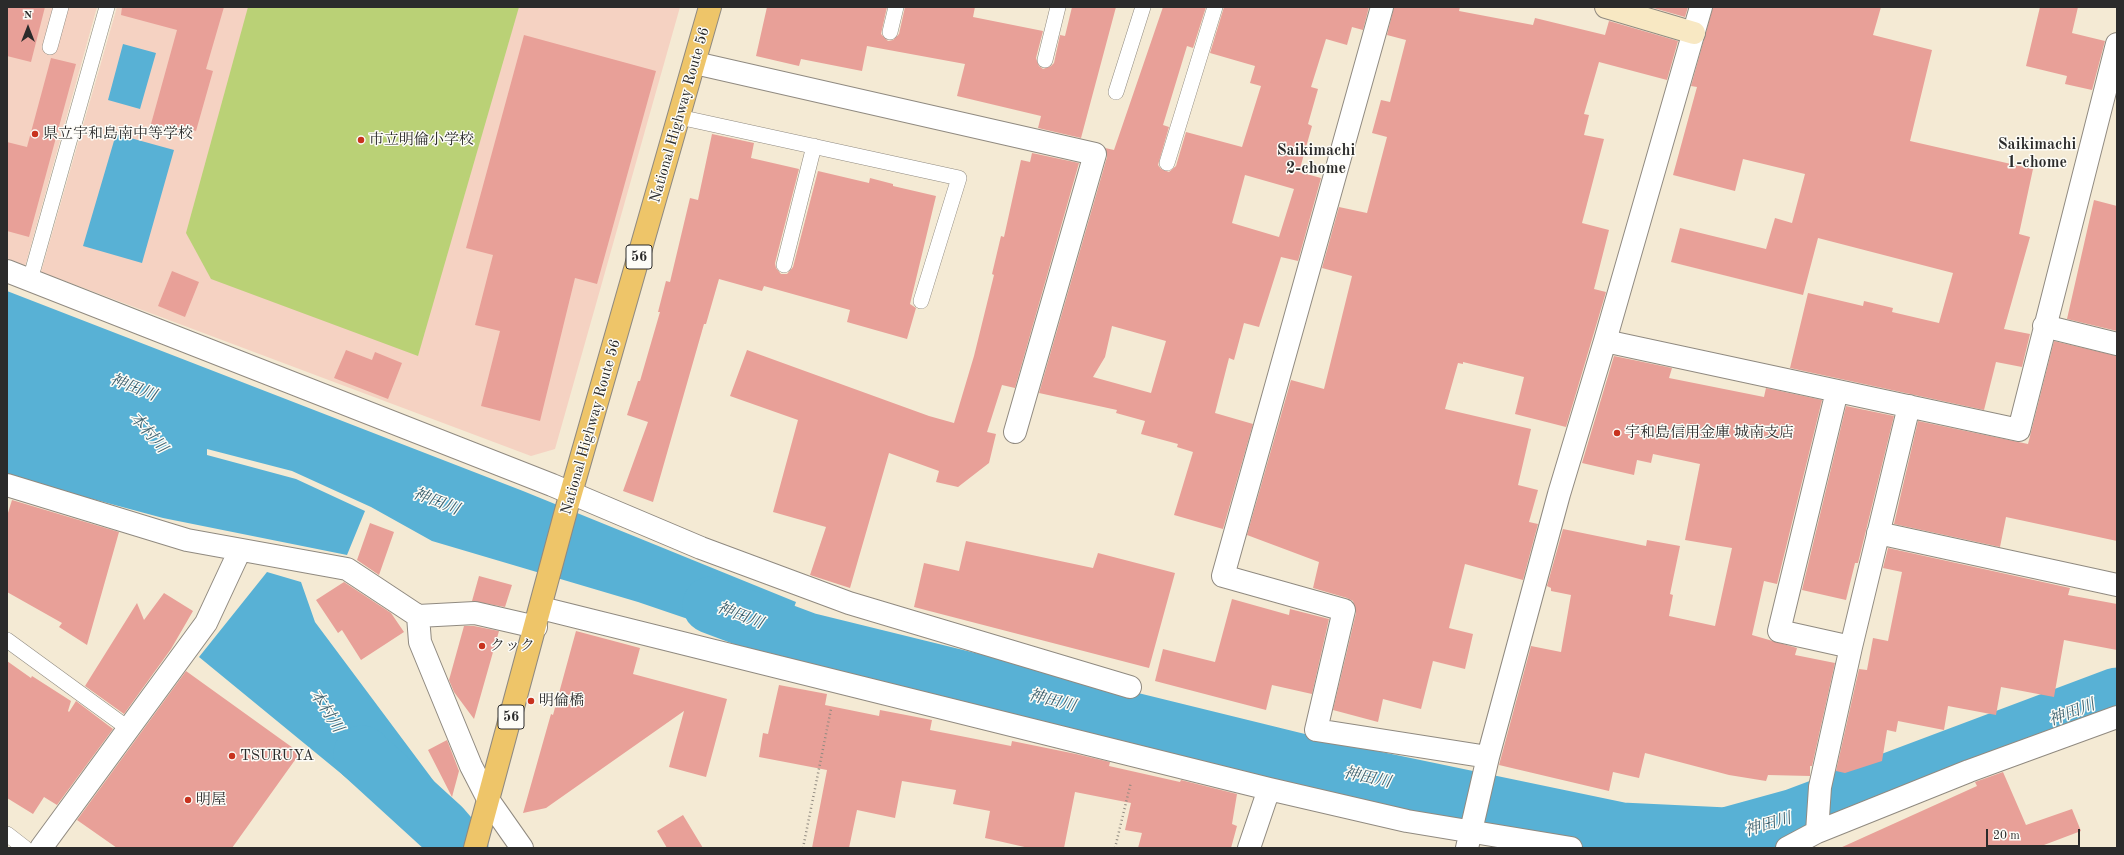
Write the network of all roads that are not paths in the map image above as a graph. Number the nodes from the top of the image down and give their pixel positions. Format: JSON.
{"nodes":[{"id":1,"x":61,"y":7,"type":"edge"},
{"id":2,"x":107,"y":7,"type":"edge"},
{"id":3,"x":710,"y":7,"type":"edge"},
{"id":4,"x":896,"y":7,"type":"edge"},
{"id":5,"x":1058,"y":7,"type":"edge"},
{"id":6,"x":1143,"y":7,"type":"edge"},
{"id":7,"x":1214,"y":7,"type":"edge"},
{"id":8,"x":1382,"y":7,"type":"edge"},
{"id":9,"x":1606,"y":7,"type":"edge"},
{"id":10,"x":1701,"y":7,"type":"edge"},
{"id":11,"x":890,"y":32,"type":"dead end"},
{"id":12,"x":1694,"y":33,"type":"junction"},
{"id":13,"x":2117,"y":44,"type":"edge"},
{"id":14,"x":50,"y":47,"type":"dead end"},
{"id":15,"x":1045,"y":60,"type":"dead end"},
{"id":16,"x":695,"y":63,"type":"junction"},
{"id":17,"x":1116,"y":92,"type":"dead end"},
{"id":18,"x":680,"y":117,"type":"junction"},
{"id":19,"x":814,"y":146,"type":"junction"},
{"id":20,"x":1166,"y":163,"type":"dead end"},
{"id":21,"x":784,"y":265,"type":"dead end"},
{"id":22,"x":7,"y":271,"type":"edge"},
{"id":23,"x":30,"y":280,"type":"junction"},
{"id":24,"x":922,"y":301,"type":"dead end"},
{"id":25,"x":2044,"y":326,"type":"junction"},
{"id":26,"x":1605,"y":342,"type":"junction"},
{"id":27,"x":2117,"y":344,"type":"edge"},
{"id":28,"x":1837,"y":391,"type":"junction"},
{"id":29,"x":1909,"y":406,"type":"junction"},
{"id":30,"x":1015,"y":432,"type":"dead end"},
{"id":31,"x":7,"y":485,"type":"edge"},
{"id":32,"x":570,"y":501,"type":"junction"},
{"id":33,"x":1878,"y":533,"type":"junction"},
{"id":34,"x":240,"y":550,"type":"junction"},
{"id":35,"x":2117,"y":585,"type":"edge"},
{"id":36,"x":540,"y":611,"type":"junction"},
{"id":37,"x":418,"y":616,"type":"junction"},
{"id":38,"x":7,"y":640,"type":"edge"},
{"id":39,"x":1851,"y":647,"type":"junction"},
{"id":40,"x":1130,"y":687,"type":"dead end"},
{"id":41,"x":2117,"y":717,"type":"edge"},
{"id":42,"x":129,"y":729,"type":"junction"},
{"id":43,"x":1486,"y":767,"type":"junction"},
{"id":44,"x":1269,"y":789,"type":"junction"},
{"id":45,"x":489,"y":801,"type":"junction"},
{"id":46,"x":1817,"y":828,"type":"junction"},
{"id":47,"x":1471,"y":833,"type":"edge"},
{"id":48,"x":7,"y":834,"type":"edge"},
{"id":49,"x":26,"y":848,"type":"edge"},
{"id":50,"x":41,"y":848,"type":"edge"},
{"id":51,"x":475,"y":848,"type":"edge"},
{"id":52,"x":522,"y":848,"type":"edge"},
{"id":53,"x":1249,"y":848,"type":"edge"},
{"id":54,"x":1571,"y":848,"type":"edge"},
{"id":55,"x":1787,"y":848,"type":"edge"}],
"edges":[{"from":1,"to":14,"type":"lane"},
{"from":2,"to":23,"type":"lane"},
{"from":3,"to":16,"type":"highway","name":"National Highway Route 56","number":"56"},
{"from":4,"to":11,"type":"lane"},
{"from":5,"to":15,"type":"lane"},
{"from":6,"to":17,"type":"lane"},
{"from":7,"to":20,"type":"lane"},
{"from":8,"to":43,"type":"street"},
{"from":9,"to":12,"type":"street"},
{"from":10,"to":12,"type":"street"},
{"from":12,"to":26,"type":"street"},
{"from":13,"to":25,"type":"street"},
{"from":16,"to":18,"type":"highway","name":"National Highway Route 56","number":"56"},
{"from":16,"to":30,"type":"street"},
{"from":18,"to":19,"type":"lane"},
{"from":18,"to":32,"type":"highway","name":"National Highway Route 56","number":"56"},
{"from":19,"to":21,"type":"lane"},
{"from":19,"to":24,"type":"lane"},
{"from":22,"to":23,"type":"street"},
{"from":23,"to":32,"type":"street"},
{"from":25,"to":27,"type":"street"},
{"from":25,"to":29,"type":"street"},
{"from":26,"to":28,"type":"street"},
{"from":26,"to":43,"type":"street"},
{"from":28,"to":29,"type":"street"},
{"from":28,"to":39,"type":"street"},
{"from":29,"to":33,"type":"street"},
{"from":31,"to":34,"type":"street"},
{"from":32,"to":36,"type":"highway","name":"National Highway Route 56","number":"56"},
{"from":32,"to":40,"type":"street"},
{"from":33,"to":35,"type":"street"},
{"from":33,"to":39,"type":"street"},
{"from":34,"to":37,"type":"street"},
{"from":34,"to":42,"type":"street"},
{"from":36,"to":37,"type":"street"},
{"from":36,"to":44,"type":"street"},
{"from":36,"to":45,"type":"highway","name":"National Highway Route 56","number":"56"},
{"from":37,"to":45,"type":"street"},
{"from":38,"to":42,"type":"lane"},
{"from":39,"to":46,"type":"street"},
{"from":41,"to":46,"type":"street"},
{"from":42,"to":50,"type":"street"},
{"from":43,"to":47,"type":"street"},
{"from":44,"to":47,"type":"street"},
{"from":44,"to":53,"type":"street"},
{"from":45,"to":51,"type":"highway","name":"National Highway Route 56","number":"56"},
{"from":45,"to":52,"type":"street"},
{"from":46,"to":55,"type":"street"},
{"from":47,"to":54,"type":"street"},
{"from":48,"to":49,"type":"lane"}]}
